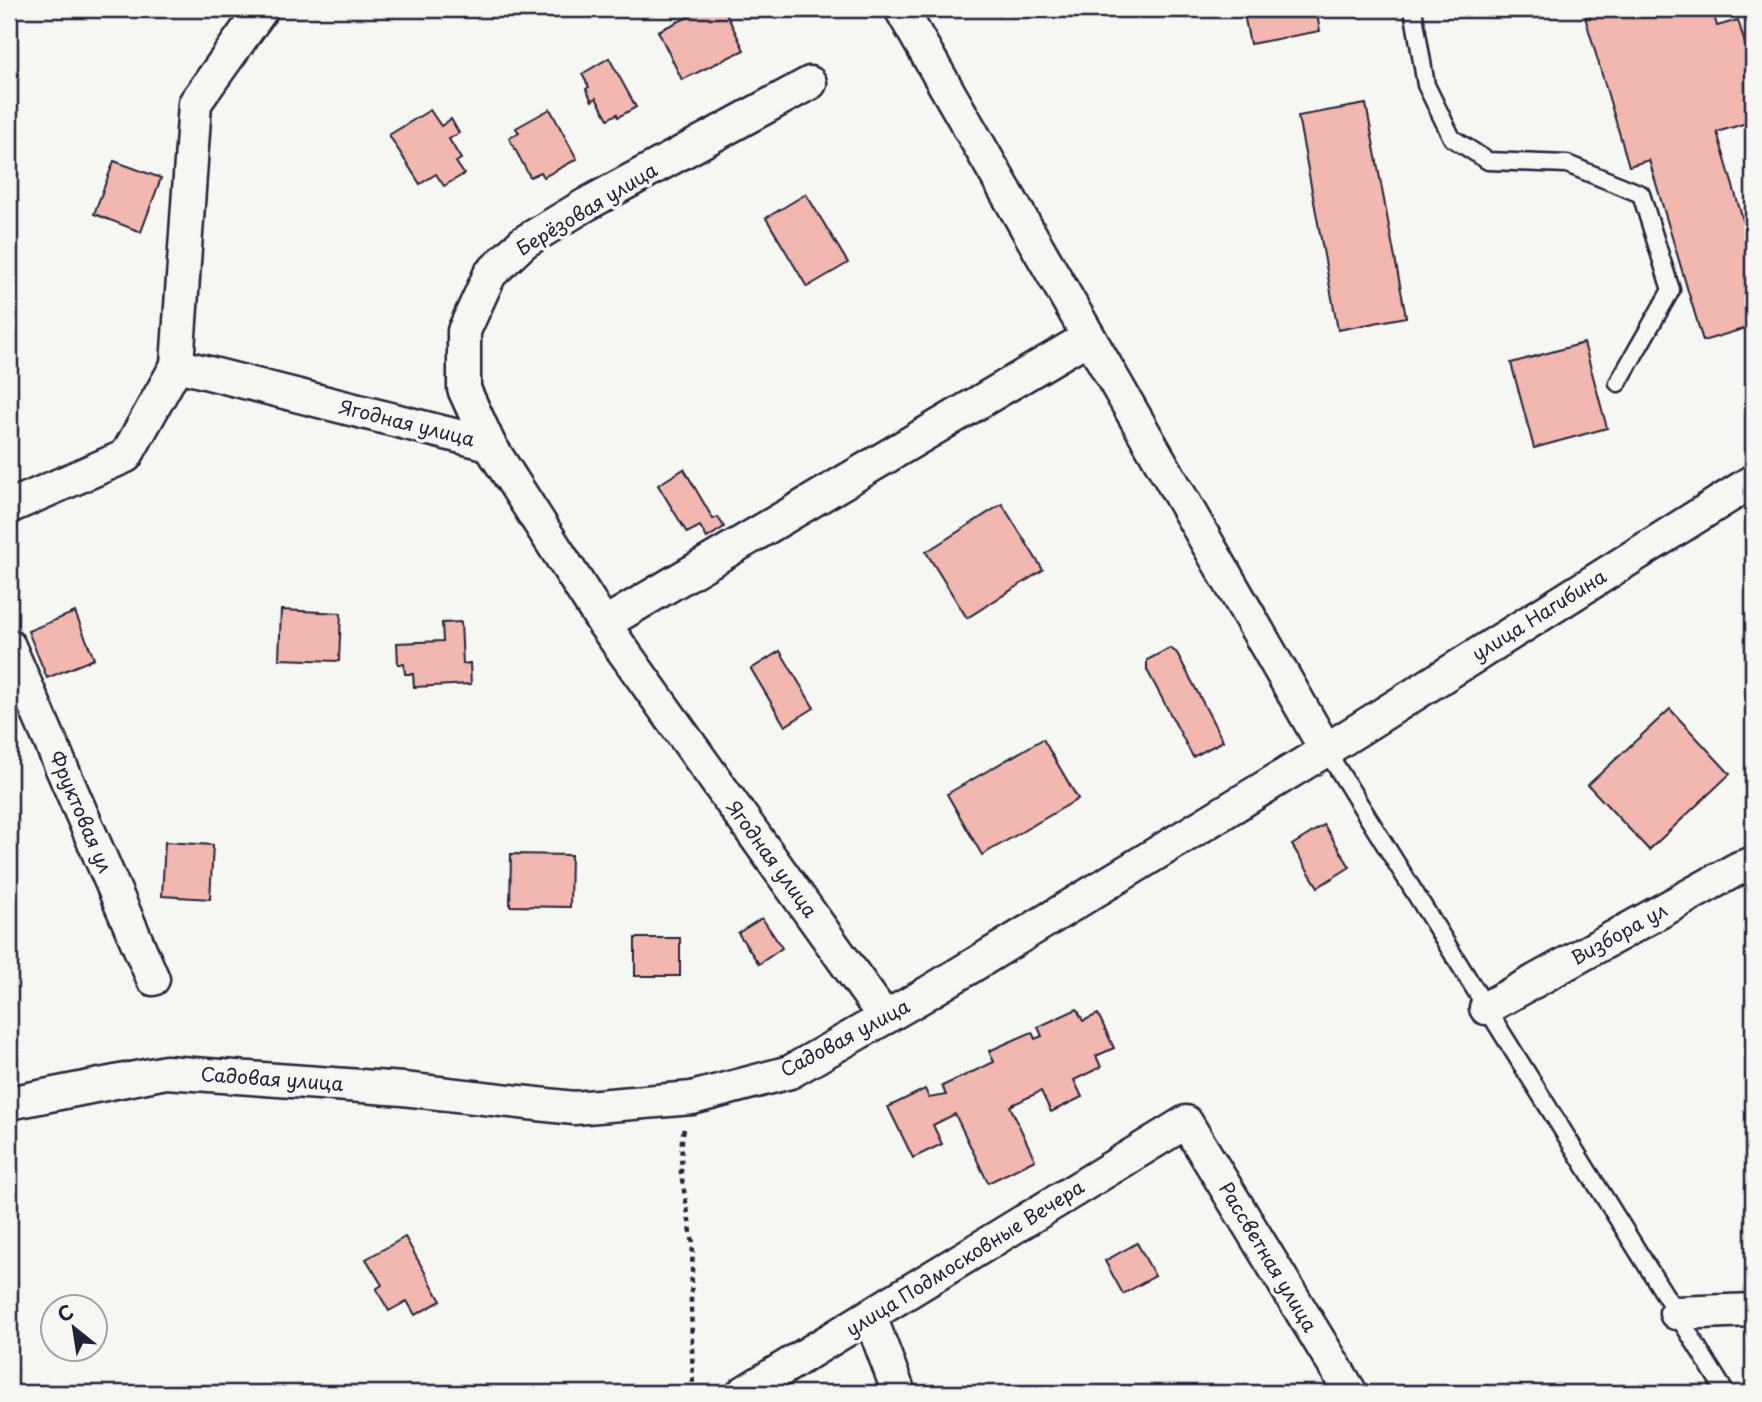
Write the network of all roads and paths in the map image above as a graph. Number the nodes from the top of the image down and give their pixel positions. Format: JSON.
{"nodes":[{"id":1,"x":262,"y":9,"type":"edge"},
{"id":2,"x":901,"y":9,"type":"edge"},
{"id":3,"x":1413,"y":9,"type":"edge"},
{"id":4,"x":810,"y":83,"type":"dead end"},
{"id":5,"x":1089,"y":337,"type":"junction"},
{"id":6,"x":177,"y":365,"type":"junction"},
{"id":7,"x":1618,"y":383,"type":"dead end"},
{"id":8,"x":489,"y":444,"type":"junction"},
{"id":9,"x":1753,"y":481,"type":"edge"},
{"id":10,"x":9,"y":508,"type":"edge"},
{"id":11,"x":604,"y":624,"type":"junction"},
{"id":12,"x":9,"y":646,"type":"edge"},
{"id":13,"x":1325,"y":750,"type":"junction"},
{"id":14,"x":1753,"y":863,"type":"edge"},
{"id":15,"x":153,"y":979,"type":"dead end"},
{"id":16,"x":1486,"y":1008,"type":"junction"},
{"id":17,"x":885,"y":1018,"type":"junction"},
{"id":18,"x":692,"y":1098,"type":"junction"},
{"id":19,"x":9,"y":1103,"type":"edge"},
{"id":20,"x":1186,"y":1122,"type":"joint"},
{"id":21,"x":1753,"y":1310,"type":"edge"},
{"id":22,"x":1676,"y":1313,"type":"junction"},
{"id":23,"x":870,"y":1316,"type":"junction"},
{"id":24,"x":693,"y":1393,"type":"edge"},
{"id":25,"x":743,"y":1393,"type":"edge"},
{"id":26,"x":899,"y":1393,"type":"edge"},
{"id":27,"x":1351,"y":1393,"type":"edge"},
{"id":28,"x":1726,"y":1393,"type":"edge"}],
"edges":[{"from":1,"to":6,"type":"street"},
{"from":2,"to":5,"type":"street"},
{"from":3,"to":7,"type":"lane"},
{"from":4,"to":8,"type":"street","name":"Берёзовая улица"},
{"from":5,"to":11,"type":"street"},
{"from":5,"to":13,"type":"street"},
{"from":6,"to":8,"type":"street","name":"Ягодная улица"},
{"from":6,"to":10,"type":"street"},
{"from":8,"to":11,"type":"street","name":"Ягодная улица"},
{"from":9,"to":13,"type":"street","name":"улица Нагибина"},
{"from":11,"to":17,"type":"street","name":"Ягодная улица"},
{"from":12,"to":15,"type":"street","name":"Фруктовая ул"},
{"from":13,"to":16,"type":"lane"},
{"from":13,"to":17,"type":"street","name":"Садовая улица"},
{"from":14,"to":16,"type":"street","name":"Визбора ул"},
{"from":16,"to":22,"type":"lane"},
{"from":17,"to":18,"type":"street","name":"Садовая улица"},
{"from":18,"to":19,"type":"street","name":"Садовая улица"},
{"from":18,"to":24,"type":"path"},
{"from":20,"to":23,"type":"street","name":"улица Подмосковные Вечера"},
{"from":20,"to":27,"type":"street","name":"Рассветная улица"},
{"from":21,"to":22,"type":"street"},
{"from":22,"to":28,"type":"lane"},
{"from":23,"to":25,"type":"street","name":"улица Подмосковные Вечера"},
{"from":23,"to":26,"type":"street"}]}
